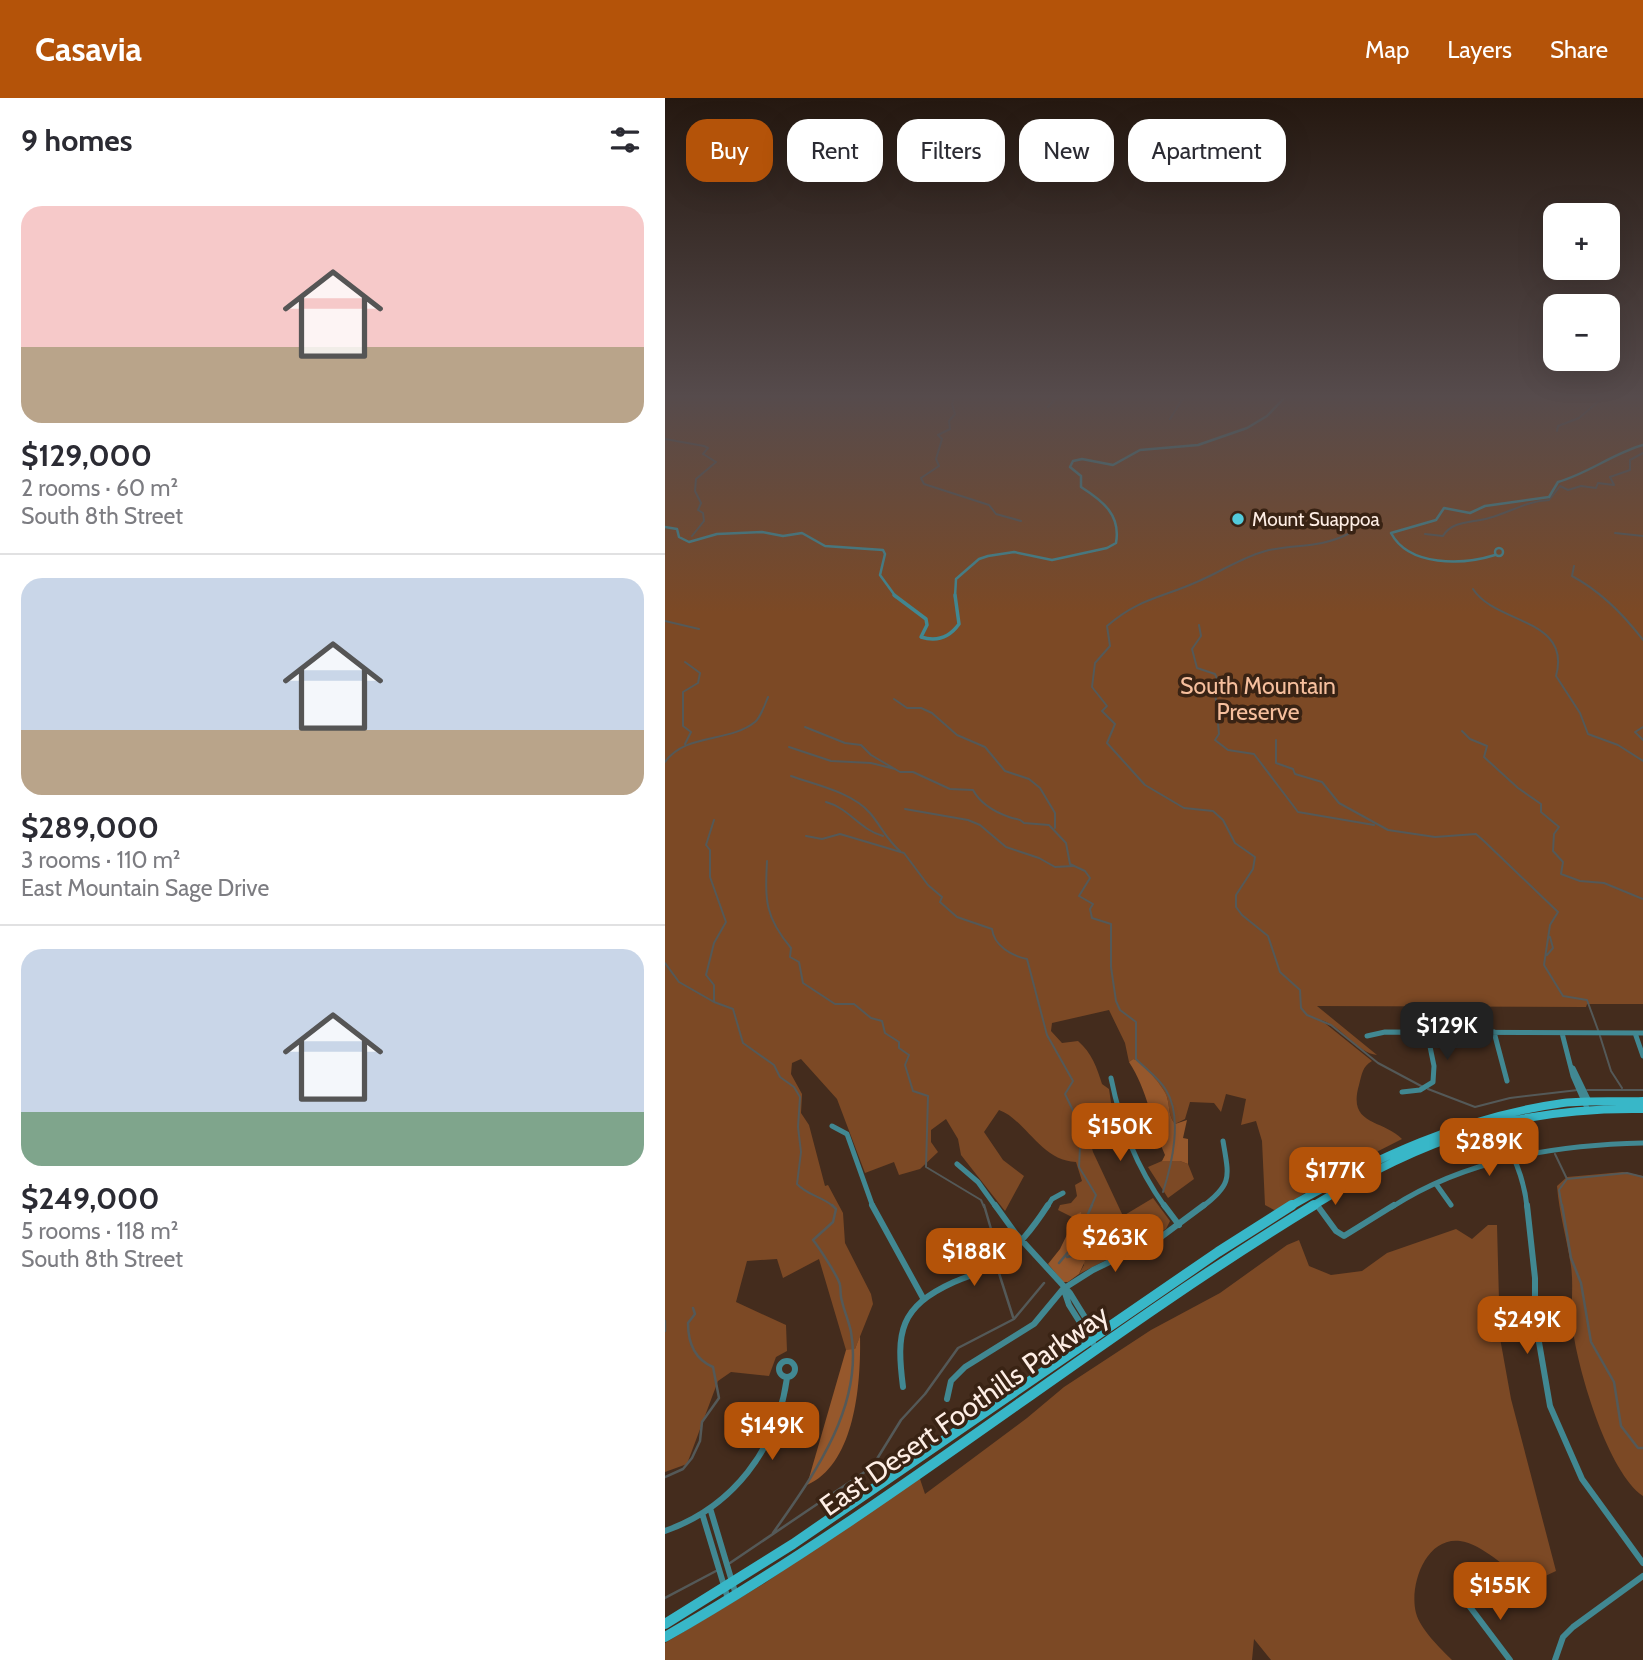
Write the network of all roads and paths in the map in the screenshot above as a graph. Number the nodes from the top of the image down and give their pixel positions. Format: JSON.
{"nodes":[{"id":1,"x":1072,"y":468,"type":"edge"},
{"id":2,"x":1594,"y":468,"type":"edge"},
{"id":3,"x":665,"y":527,"type":"edge"},
{"id":4,"x":1495,"y":555,"type":"dead end"},
{"id":5,"x":1427,"y":1032,"type":"junction"},
{"id":6,"x":1494,"y":1032,"type":"junction"},
{"id":7,"x":1562,"y":1033,"type":"junction"},
{"id":8,"x":1635,"y":1033,"type":"junction"},
{"id":9,"x":1643,"y":1033,"type":"edge"},
{"id":10,"x":1367,"y":1036,"type":"dead end"},
{"id":11,"x":1643,"y":1056,"type":"edge"},
{"id":12,"x":1111,"y":1078,"type":"dead end"},
{"id":13,"x":1507,"y":1081,"type":"dead end"},
{"id":14,"x":1402,"y":1091,"type":"dead end"},
{"id":15,"x":1586,"y":1101,"type":"junction"},
{"id":16,"x":1643,"y":1101,"type":"edge"},
{"id":17,"x":1643,"y":1109,"type":"edge"},
{"id":18,"x":1494,"y":1119,"type":"junction"},
{"id":19,"x":832,"y":1126,"type":"dead end"},
{"id":20,"x":1223,"y":1141,"type":"dead end"},
{"id":21,"x":1643,"y":1143,"type":"edge"},
{"id":22,"x":1515,"y":1157,"type":"junction"},
{"id":23,"x":957,"y":1164,"type":"dead end"},
{"id":24,"x":1436,"y":1184,"type":"junction"},
{"id":25,"x":1063,"y":1193,"type":"dead end"},
{"id":26,"x":1313,"y":1199,"type":"junction"},
{"id":27,"x":1451,"y":1205,"type":"dead end"},
{"id":28,"x":1179,"y":1225,"type":"junction"},
{"id":29,"x":1022,"y":1240,"type":"junction"},
{"id":30,"x":1063,"y":1289,"type":"junction"},
{"id":31,"x":923,"y":1298,"type":"junction"},
{"id":32,"x":1078,"y":1313,"type":"junction"},
{"id":33,"x":1097,"y":1342,"type":"junction"},
{"id":34,"x":787,"y":1378,"type":"dead end"},
{"id":35,"x":903,"y":1387,"type":"dead end"},
{"id":36,"x":947,"y":1399,"type":"dead end"},
{"id":37,"x":710,"y":1508,"type":"junction"},
{"id":38,"x":702,"y":1513,"type":"junction"},
{"id":39,"x":665,"y":1531,"type":"edge"},
{"id":40,"x":1643,"y":1563,"type":"edge"},
{"id":41,"x":1643,"y":1576,"type":"edge"},
{"id":42,"x":730,"y":1593,"type":"junction"},
{"id":43,"x":1467,"y":1602,"type":"dead end"},
{"id":44,"x":665,"y":1624,"type":"edge"},
{"id":45,"x":665,"y":1637,"type":"edge"},
{"id":46,"x":1510,"y":1660,"type":"edge"},
{"id":47,"x":1555,"y":1660,"type":"edge"}],
"edges":[{"from":1,"to":3,"type":"street"},
{"from":2,"to":4,"type":"street"},
{"from":5,"to":6,"type":"street"},
{"from":5,"to":10,"type":"street"},
{"from":5,"to":14,"type":"street"},
{"from":6,"to":7,"type":"street"},
{"from":6,"to":13,"type":"street"},
{"from":7,"to":8,"type":"street"},
{"from":7,"to":15,"type":"street"},
{"from":8,"to":9,"type":"street"},
{"from":8,"to":11,"type":"street"},
{"from":12,"to":28,"type":"street"},
{"from":15,"to":16,"type":"street","name":"East Desert Foothills Parkway"},
{"from":15,"to":17,"type":"street","name":"East Desert Foothills Parkway"},
{"from":15,"to":18,"type":"street","name":"East Desert Foothills Parkway"},
{"from":18,"to":22,"type":"street"},
{"from":18,"to":26,"type":"street","name":"East Desert Foothills Parkway"},
{"from":19,"to":31,"type":"street"},
{"from":20,"to":28,"type":"street"},
{"from":21,"to":22,"type":"street"},
{"from":22,"to":24,"type":"street"},
{"from":22,"to":40,"type":"street"},
{"from":23,"to":29,"type":"street"},
{"from":24,"to":26,"type":"street"},
{"from":24,"to":27,"type":"street"},
{"from":25,"to":29,"type":"street"},
{"from":26,"to":33,"type":"street","name":"East Desert Foothills Parkway"},
{"from":28,"to":30,"type":"street"},
{"from":29,"to":30,"type":"street"},
{"from":29,"to":31,"type":"street"},
{"from":30,"to":32,"type":"street"},
{"from":30,"to":32,"type":"street"},
{"from":30,"to":36,"type":"street"},
{"from":31,"to":35,"type":"street"},
{"from":32,"to":33,"type":"street"},
{"from":33,"to":42,"type":"street","name":"East Desert Foothills Parkway"},
{"from":34,"to":37,"type":"street"},
{"from":37,"to":38,"type":"street"},
{"from":37,"to":42,"type":"street"},
{"from":38,"to":39,"type":"street"},
{"from":38,"to":42,"type":"street"},
{"from":41,"to":47,"type":"street"},
{"from":42,"to":44,"type":"street","name":"East Desert Foothills Parkway"},
{"from":42,"to":45,"type":"street","name":"East Desert Foothills Parkway"},
{"from":43,"to":46,"type":"street"}]}
